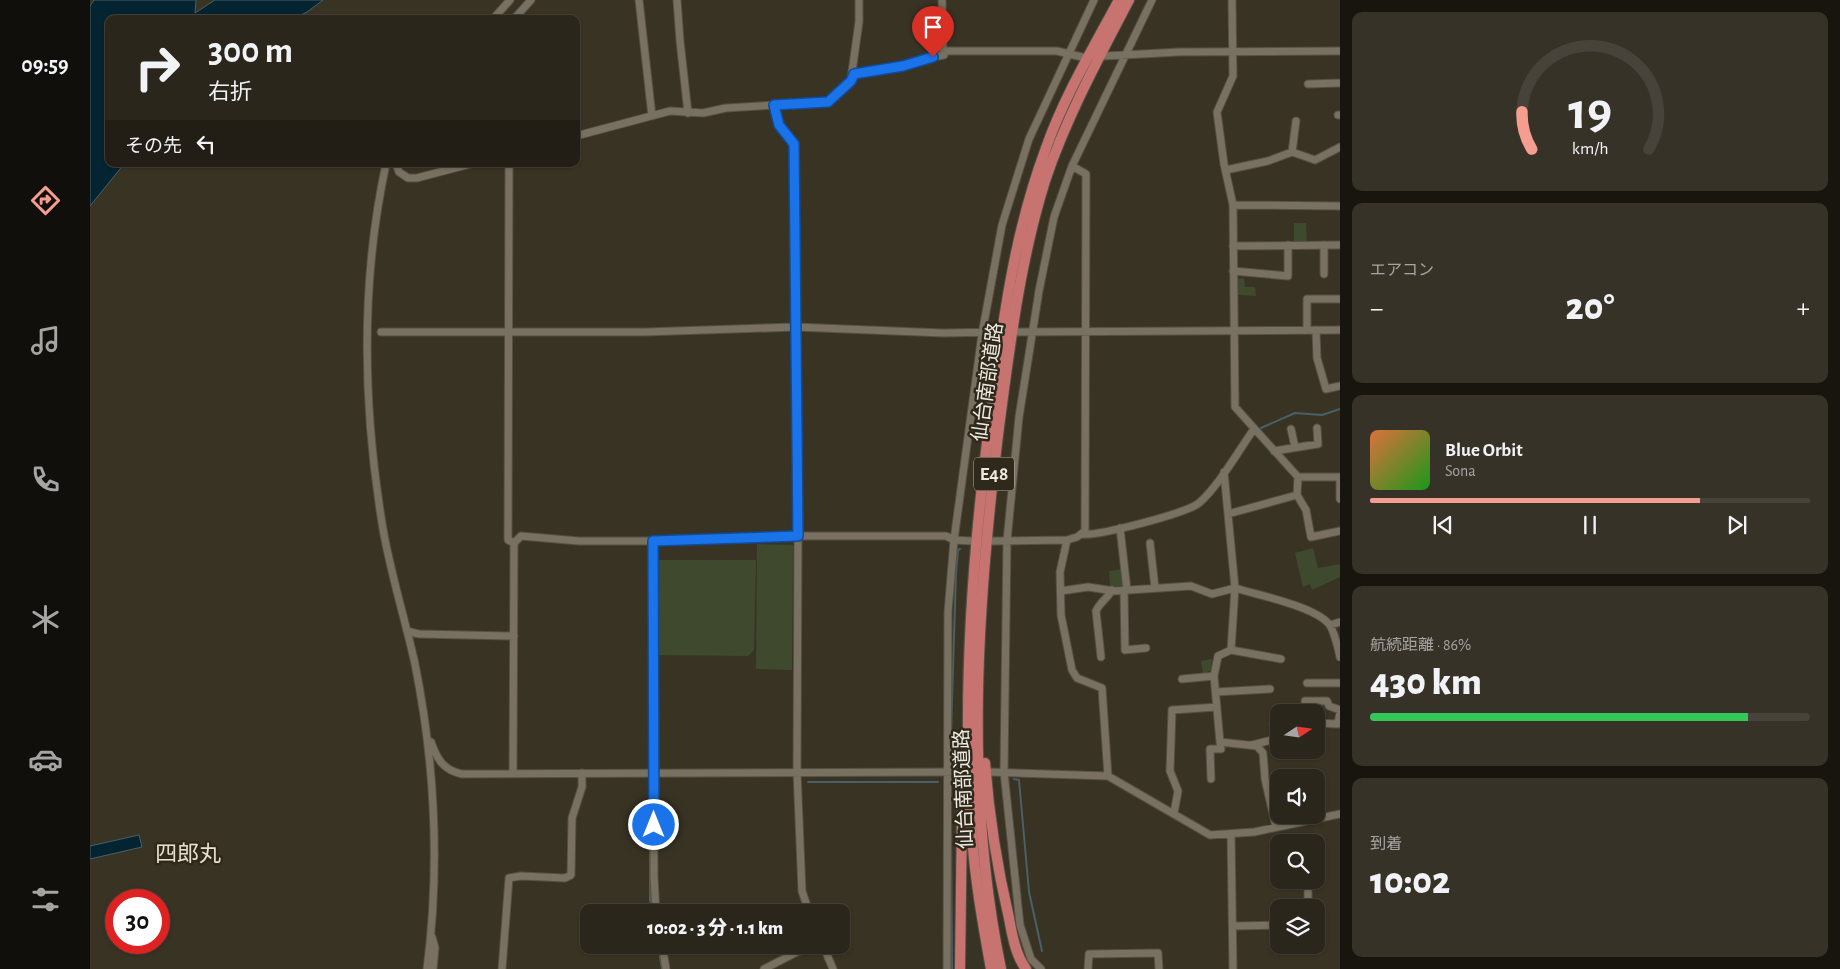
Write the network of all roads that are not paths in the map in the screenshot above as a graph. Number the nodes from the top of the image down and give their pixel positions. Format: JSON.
{"nodes":[{"id":1,"x":510,"y":0,"type":"edge"},
{"id":2,"x":531,"y":0,"type":"edge"},
{"id":3,"x":639,"y":0,"type":"edge"},
{"id":4,"x":678,"y":0,"type":"edge"},
{"id":5,"x":859,"y":0,"type":"edge"},
{"id":6,"x":942,"y":0,"type":"edge"},
{"id":7,"x":1094,"y":0,"type":"edge"},
{"id":8,"x":1119,"y":0,"type":"edge"},
{"id":9,"x":1129,"y":0,"type":"edge"},
{"id":10,"x":1152,"y":0,"type":"edge"},
{"id":11,"x":1232,"y":0,"type":"edge"},
{"id":12,"x":497,"y":15,"type":"edge"},
{"id":13,"x":518,"y":15,"type":"edge"},
{"id":14,"x":1232,"y":51,"type":"junction"},
{"id":15,"x":1340,"y":51,"type":"edge"},
{"id":16,"x":943,"y":53,"type":"junction"},
{"id":17,"x":1068,"y":55,"type":"junction"},
{"id":18,"x":1124,"y":55,"type":"junction"},
{"id":19,"x":1105,"y":56,"type":"dead end"},
{"id":20,"x":1082,"y":57,"type":"dead end"},
{"id":21,"x":851,"y":81,"type":"junction"},
{"id":22,"x":1308,"y":84,"type":"dead end"},
{"id":23,"x":1340,"y":84,"type":"edge"},
{"id":24,"x":774,"y":105,"type":"junction"},
{"id":25,"x":688,"y":114,"type":"junction"},
{"id":26,"x":652,"y":116,"type":"junction"},
{"id":27,"x":1296,"y":120,"type":"dead end"},
{"id":28,"x":580,"y":135,"type":"edge"},
{"id":29,"x":1340,"y":147,"type":"edge"},
{"id":30,"x":1292,"y":152,"type":"junction"},
{"id":31,"x":1072,"y":166,"type":"junction"},
{"id":32,"x":386,"y":167,"type":"edge"},
{"id":33,"x":397,"y":167,"type":"edge"},
{"id":34,"x":459,"y":167,"type":"edge"},
{"id":35,"x":509,"y":167,"type":"edge"},
{"id":36,"x":1226,"y":170,"type":"junction"},
{"id":37,"x":1234,"y":205,"type":"junction"},
{"id":38,"x":1340,"y":206,"type":"edge"},
{"id":39,"x":1288,"y":245,"type":"junction"},
{"id":40,"x":1324,"y":245,"type":"junction"},
{"id":41,"x":1340,"y":245,"type":"edge"},
{"id":42,"x":1233,"y":246,"type":"junction"},
{"id":43,"x":1233,"y":271,"type":"junction"},
{"id":44,"x":1324,"y":274,"type":"dead end"},
{"id":45,"x":1340,"y":299,"type":"edge"},
{"id":46,"x":796,"y":327,"type":"junction"},
{"id":47,"x":1308,"y":330,"type":"junction"},
{"id":48,"x":1316,"y":330,"type":"junction"},
{"id":49,"x":1340,"y":330,"type":"edge"},
{"id":50,"x":381,"y":332,"type":"dead end"},
{"id":51,"x":508,"y":332,"type":"junction"},
{"id":52,"x":996,"y":332,"type":"dead end"},
{"id":53,"x":1017,"y":332,"type":"dead end"},
{"id":54,"x":1032,"y":332,"type":"junction"},
{"id":55,"x":1085,"y":332,"type":"junction"},
{"id":56,"x":1234,"y":332,"type":"junction"},
{"id":57,"x":982,"y":334,"type":"junction"},
{"id":58,"x":1340,"y":386,"type":"edge"},
{"id":59,"x":1316,"y":428,"type":"dead end"},
{"id":60,"x":1254,"y":429,"type":"junction"},
{"id":61,"x":1291,"y":429,"type":"dead end"},
{"id":62,"x":1295,"y":447,"type":"junction"},
{"id":63,"x":1274,"y":451,"type":"junction"},
{"id":64,"x":1224,"y":472,"type":"junction"},
{"id":65,"x":1340,"y":477,"type":"edge"},
{"id":66,"x":1298,"y":478,"type":"junction"},
{"id":67,"x":1298,"y":495,"type":"junction"},
{"id":68,"x":1340,"y":499,"type":"edge"},
{"id":69,"x":1228,"y":514,"type":"junction"},
{"id":70,"x":1120,"y":528,"type":"junction"},
{"id":71,"x":1340,"y":531,"type":"edge"},
{"id":72,"x":1081,"y":534,"type":"junction"},
{"id":73,"x":798,"y":536,"type":"junction"},
{"id":74,"x":954,"y":540,"type":"junction"},
{"id":75,"x":1067,"y":540,"type":"junction"},
{"id":76,"x":653,"y":541,"type":"junction"},
{"id":77,"x":972,"y":541,"type":"dead end"},
{"id":78,"x":994,"y":541,"type":"dead end"},
{"id":79,"x":1007,"y":541,"type":"junction"},
{"id":80,"x":514,"y":543,"type":"junction"},
{"id":81,"x":1150,"y":543,"type":"dead end"},
{"id":82,"x":1155,"y":588,"type":"junction"},
{"id":83,"x":1235,"y":588,"type":"junction"},
{"id":84,"x":1112,"y":590,"type":"junction"},
{"id":85,"x":1125,"y":590,"type":"junction"},
{"id":86,"x":1061,"y":591,"type":"junction"},
{"id":87,"x":1340,"y":622,"type":"edge"},
{"id":88,"x":1330,"y":625,"type":"junction"},
{"id":89,"x":407,"y":631,"type":"junction"},
{"id":90,"x":514,"y":636,"type":"junction"},
{"id":91,"x":1146,"y":648,"type":"dead end"},
{"id":92,"x":1231,"y":650,"type":"junction"},
{"id":93,"x":1101,"y":657,"type":"dead end"},
{"id":94,"x":1340,"y":657,"type":"edge"},
{"id":95,"x":1281,"y":658,"type":"dead end"},
{"id":96,"x":979,"y":669,"type":"junction"},
{"id":97,"x":1214,"y":676,"type":"junction"},
{"id":98,"x":1182,"y":679,"type":"dead end"},
{"id":99,"x":1307,"y":683,"type":"dead end"},
{"id":100,"x":1340,"y":683,"type":"edge"},
{"id":101,"x":1270,"y":689,"type":"dead end"},
{"id":102,"x":1216,"y":692,"type":"junction"},
{"id":103,"x":1305,"y":700,"type":"dead end"},
{"id":104,"x":1217,"y":708,"type":"junction"},
{"id":105,"x":1340,"y":711,"type":"edge"},
{"id":106,"x":1325,"y":723,"type":"edge"},
{"id":107,"x":425,"y":728,"type":"junction"},
{"id":108,"x":1270,"y":740,"type":"edge"},
{"id":109,"x":1220,"y":742,"type":"junction"},
{"id":110,"x":1252,"y":745,"type":"junction"},
{"id":111,"x":968,"y":752,"type":"junction"},
{"id":112,"x":797,"y":772,"type":"junction"},
{"id":113,"x":946,"y":772,"type":"junction"},
{"id":114,"x":959,"y":772,"type":"dead end"},
{"id":115,"x":989,"y":772,"type":"dead end"},
{"id":116,"x":1004,"y":772,"type":"junction"},
{"id":117,"x":654,"y":773,"type":"junction"},
{"id":118,"x":513,"y":774,"type":"junction"},
{"id":119,"x":582,"y":775,"type":"junction"},
{"id":120,"x":1108,"y":776,"type":"junction"},
{"id":121,"x":1211,"y":779,"type":"dead end"},
{"id":122,"x":1174,"y":813,"type":"junction"},
{"id":123,"x":1340,"y":814,"type":"edge"},
{"id":124,"x":1276,"y":827,"type":"junction"},
{"id":125,"x":1231,"y":834,"type":"junction"},
{"id":126,"x":656,"y":904,"type":"edge"},
{"id":127,"x":806,"y":904,"type":"edge"},
{"id":128,"x":1233,"y":926,"type":"junction"},
{"id":129,"x":1270,"y":926,"type":"edge"},
{"id":130,"x":431,"y":936,"type":"junction"},
{"id":131,"x":664,"y":954,"type":"edge"},
{"id":132,"x":793,"y":954,"type":"edge"},
{"id":133,"x":827,"y":954,"type":"edge"},
{"id":134,"x":427,"y":969,"type":"edge"},
{"id":135,"x":433,"y":969,"type":"edge"},
{"id":136,"x":502,"y":969,"type":"edge"},
{"id":137,"x":666,"y":969,"type":"edge"},
{"id":138,"x":764,"y":969,"type":"edge"},
{"id":139,"x":833,"y":969,"type":"edge"},
{"id":140,"x":947,"y":969,"type":"edge"},
{"id":141,"x":960,"y":969,"type":"edge"},
{"id":142,"x":991,"y":969,"type":"edge"},
{"id":143,"x":1001,"y":969,"type":"edge"},
{"id":144,"x":1026,"y":969,"type":"edge"},
{"id":145,"x":1040,"y":969,"type":"edge"},
{"id":146,"x":1088,"y":969,"type":"edge"},
{"id":147,"x":1160,"y":969,"type":"edge"},
{"id":148,"x":1233,"y":969,"type":"edge"}],
"edges":[{"from":1,"to":12,"type":"street"},
{"from":2,"to":13,"type":"street"},
{"from":3,"to":26,"type":"street"},
{"from":4,"to":25,"type":"street"},
{"from":5,"to":21,"type":"street"},
{"from":6,"to":16,"type":"street"},
{"from":7,"to":17,"type":"street"},
{"from":8,"to":111,"type":"highway","name":"仙台南部道路","number":"E48"},
{"from":9,"to":96,"type":"highway","name":"仙台南部道路","number":"E48"},
{"from":10,"to":18,"type":"street"},
{"from":11,"to":14,"type":"street"},
{"from":14,"to":15,"type":"street"},
{"from":14,"to":18,"type":"street"},
{"from":14,"to":36,"type":"street"},
{"from":16,"to":17,"type":"street"},
{"from":16,"to":21,"type":"street"},
{"from":17,"to":20,"type":"street"},
{"from":17,"to":57,"type":"street"},
{"from":18,"to":19,"type":"street"},
{"from":18,"to":31,"type":"street"},
{"from":21,"to":24,"type":"street"},
{"from":22,"to":23,"type":"street"},
{"from":24,"to":25,"type":"street"},
{"from":24,"to":46,"type":"street"},
{"from":25,"to":26,"type":"street"},
{"from":26,"to":28,"type":"street"},
{"from":27,"to":30,"type":"street"},
{"from":29,"to":30,"type":"street"},
{"from":30,"to":36,"type":"street"},
{"from":31,"to":54,"type":"street"},
{"from":31,"to":55,"type":"street"},
{"from":32,"to":89,"type":"street"},
{"from":33,"to":34,"type":"street"},
{"from":35,"to":51,"type":"street"},
{"from":36,"to":37,"type":"street"},
{"from":37,"to":38,"type":"street"},
{"from":37,"to":42,"type":"street"},
{"from":39,"to":40,"type":"street"},
{"from":39,"to":42,"type":"street"},
{"from":39,"to":43,"type":"street"},
{"from":40,"to":41,"type":"street"},
{"from":40,"to":44,"type":"street"},
{"from":42,"to":43,"type":"street"},
{"from":43,"to":56,"type":"street"},
{"from":45,"to":47,"type":"street"},
{"from":46,"to":51,"type":"street"},
{"from":46,"to":57,"type":"street"},
{"from":46,"to":73,"type":"street"},
{"from":47,"to":48,"type":"street"},
{"from":47,"to":56,"type":"street"},
{"from":48,"to":49,"type":"street"},
{"from":48,"to":58,"type":"street"},
{"from":50,"to":51,"type":"street"},
{"from":51,"to":80,"type":"street"},
{"from":52,"to":57,"type":"street"},
{"from":53,"to":54,"type":"street"},
{"from":54,"to":55,"type":"street"},
{"from":54,"to":79,"type":"street"},
{"from":55,"to":56,"type":"street"},
{"from":55,"to":72,"type":"street"},
{"from":56,"to":60,"type":"street"},
{"from":57,"to":74,"type":"street"},
{"from":59,"to":62,"type":"street"},
{"from":60,"to":63,"type":"street"},
{"from":60,"to":64,"type":"street"},
{"from":61,"to":62,"type":"street"},
{"from":62,"to":63,"type":"street"},
{"from":63,"to":66,"type":"street"},
{"from":64,"to":69,"type":"street"},
{"from":64,"to":70,"type":"street"},
{"from":65,"to":66,"type":"street"},
{"from":65,"to":68,"type":"street"},
{"from":66,"to":67,"type":"street"},
{"from":67,"to":69,"type":"street"},
{"from":67,"to":71,"type":"street"},
{"from":69,"to":83,"type":"street"},
{"from":70,"to":72,"type":"street"},
{"from":70,"to":85,"type":"street"},
{"from":72,"to":75,"type":"street"},
{"from":73,"to":74,"type":"street"},
{"from":73,"to":76,"type":"street"},
{"from":73,"to":112,"type":"street"},
{"from":74,"to":77,"type":"street"},
{"from":74,"to":113,"type":"street"},
{"from":75,"to":79,"type":"street"},
{"from":75,"to":86,"type":"street"},
{"from":76,"to":80,"type":"street"},
{"from":76,"to":117,"type":"street"},
{"from":78,"to":79,"type":"street"},
{"from":79,"to":116,"type":"street"},
{"from":80,"to":90,"type":"street"},
{"from":81,"to":82,"type":"street"},
{"from":82,"to":83,"type":"street"},
{"from":82,"to":85,"type":"street"},
{"from":83,"to":88,"type":"street"},
{"from":83,"to":92,"type":"street"},
{"from":84,"to":85,"type":"street"},
{"from":84,"to":86,"type":"street"},
{"from":84,"to":93,"type":"street"},
{"from":85,"to":91,"type":"street"},
{"from":86,"to":120,"type":"street"},
{"from":87,"to":88,"type":"street"},
{"from":88,"to":94,"type":"street"},
{"from":89,"to":90,"type":"street"},
{"from":89,"to":107,"type":"street"},
{"from":90,"to":118,"type":"street"},
{"from":92,"to":95,"type":"street"},
{"from":92,"to":97,"type":"street"},
{"from":96,"to":143,"type":"highway","name":"仙台南部道路","number":"E48"},
{"from":96,"to":144,"type":"highway"},
{"from":97,"to":98,"type":"street"},
{"from":97,"to":102,"type":"street"},
{"from":99,"to":100,"type":"street"},
{"from":101,"to":102,"type":"street"},
{"from":102,"to":104,"type":"street"},
{"from":103,"to":105,"type":"street"},
{"from":104,"to":109,"type":"street"},
{"from":104,"to":122,"type":"street"},
{"from":105,"to":106,"type":"street"},
{"from":107,"to":118,"type":"street"},
{"from":107,"to":130,"type":"street"},
{"from":108,"to":110,"type":"street"},
{"from":109,"to":110,"type":"street"},
{"from":109,"to":121,"type":"street"},
{"from":110,"to":124,"type":"street"},
{"from":111,"to":141,"type":"highway"},
{"from":111,"to":142,"type":"highway","name":"仙台南部道路","number":"E48"},
{"from":112,"to":113,"type":"street"},
{"from":112,"to":117,"type":"street"},
{"from":112,"to":127,"type":"street"},
{"from":113,"to":114,"type":"street"},
{"from":113,"to":140,"type":"street"},
{"from":115,"to":116,"type":"street"},
{"from":116,"to":120,"type":"street"},
{"from":116,"to":145,"type":"street"},
{"from":117,"to":119,"type":"street"},
{"from":117,"to":126,"type":"street"},
{"from":118,"to":119,"type":"street"},
{"from":119,"to":136,"type":"street"},
{"from":120,"to":122,"type":"street"},
{"from":122,"to":125,"type":"street"},
{"from":123,"to":124,"type":"street"},
{"from":124,"to":125,"type":"street"},
{"from":125,"to":128,"type":"street"},
{"from":128,"to":129,"type":"street"},
{"from":128,"to":148,"type":"street"},
{"from":130,"to":134,"type":"street"},
{"from":130,"to":135,"type":"street"},
{"from":131,"to":137,"type":"street"},
{"from":132,"to":138,"type":"street"},
{"from":133,"to":139,"type":"street"},
{"from":146,"to":147,"type":"street"}]}
